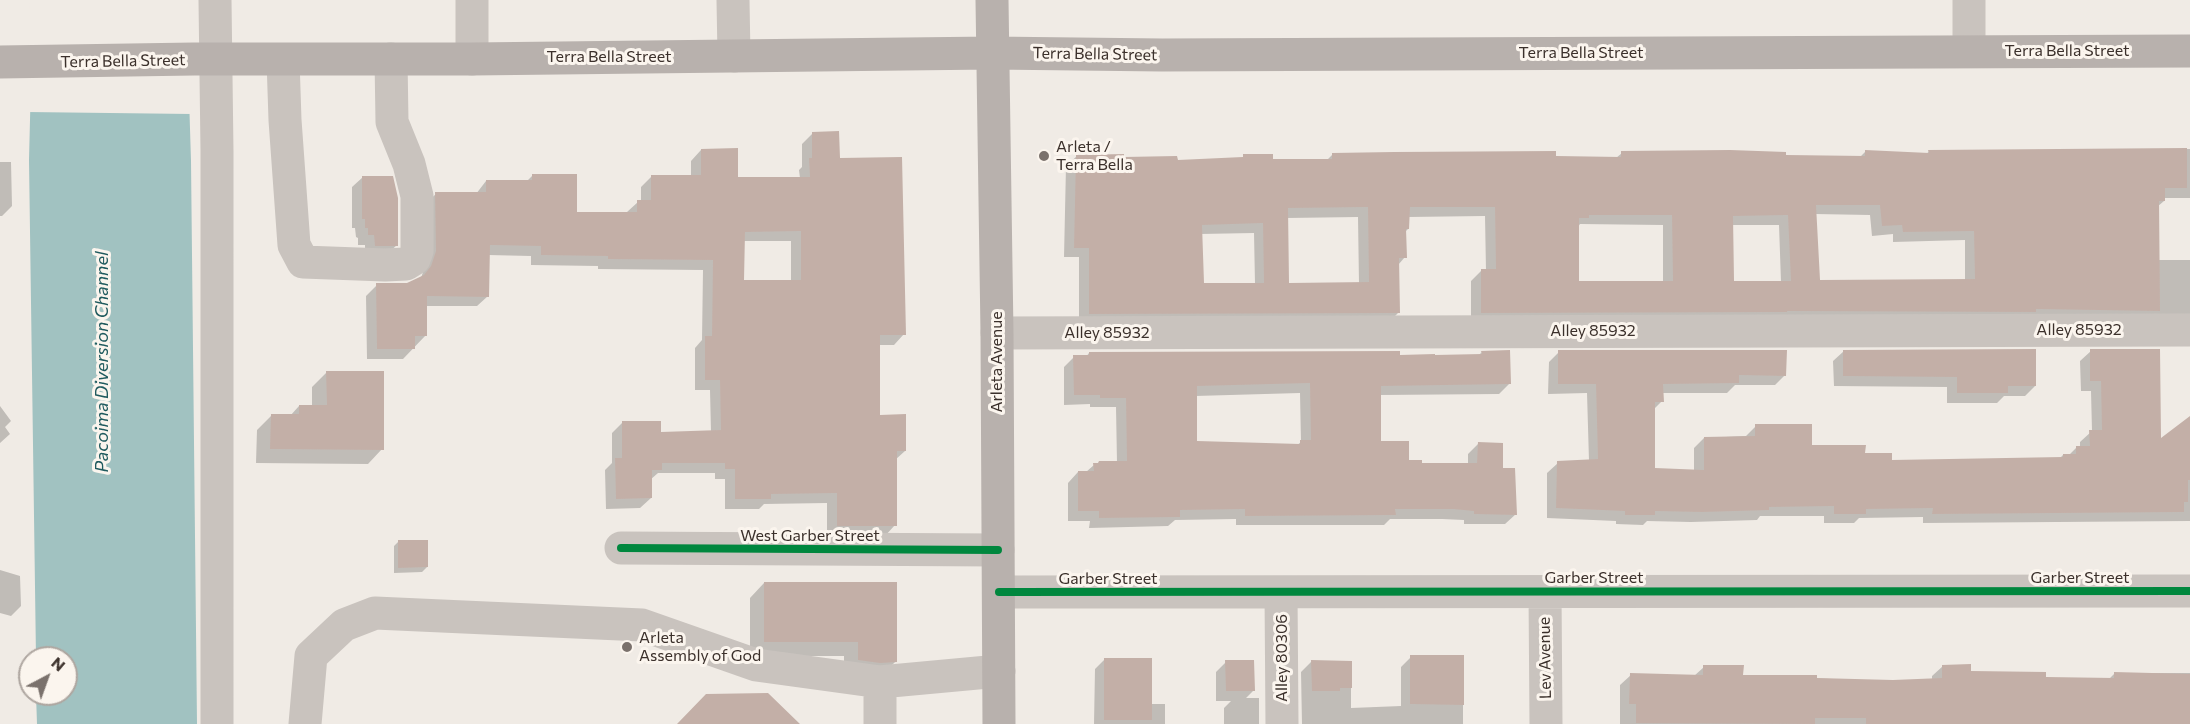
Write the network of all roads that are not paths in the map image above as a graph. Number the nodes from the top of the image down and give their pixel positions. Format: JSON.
{"nodes":[{"id":1,"x":215,"y":0,"type":"edge"},
{"id":2,"x":472,"y":0,"type":"edge"},
{"id":3,"x":733,"y":0,"type":"edge"},
{"id":4,"x":992,"y":0,"type":"edge"},
{"id":5,"x":1969,"y":0,"type":"edge"},
{"id":6,"x":1969,"y":51,"type":"junction"},
{"id":7,"x":2190,"y":51,"type":"edge"},
{"id":8,"x":992,"y":53,"type":"junction"},
{"id":9,"x":734,"y":56,"type":"junction"},
{"id":10,"x":472,"y":58,"type":"junction"},
{"id":11,"x":204,"y":59,"type":"junction"},
{"id":12,"x":391,"y":59,"type":"junction"},
{"id":13,"x":283,"y":60,"type":"junction"},
{"id":14,"x":12,"y":63,"type":"edge"},
{"id":15,"x":2190,"y":330,"type":"edge"},
{"id":16,"x":997,"y":333,"type":"junction"},
{"id":17,"x":621,"y":548,"type":"dead end"},
{"id":18,"x":998,"y":550,"type":"junction"},
{"id":19,"x":2190,"y":591,"type":"edge"},
{"id":20,"x":999,"y":592,"type":"junction"},
{"id":21,"x":1281,"y":592,"type":"junction"},
{"id":22,"x":1545,"y":592,"type":"junction"},
{"id":23,"x":999,"y":672,"type":"junction"},
{"id":24,"x":880,"y":682,"type":"junction"},
{"id":25,"x":217,"y":724,"type":"edge"},
{"id":26,"x":305,"y":724,"type":"edge"},
{"id":27,"x":880,"y":724,"type":"edge"},
{"id":28,"x":999,"y":724,"type":"edge"},
{"id":29,"x":1282,"y":724,"type":"edge"},
{"id":30,"x":1546,"y":724,"type":"edge"}],
"edges":[{"from":1,"to":11,"type":"street"},
{"from":2,"to":10,"type":"street"},
{"from":3,"to":9,"type":"street"},
{"from":4,"to":8,"type":"main road","name":"Arleta Avenue"},
{"from":5,"to":6,"type":"street"},
{"from":6,"to":7,"type":"main road","name":"Terra Bella Street"},
{"from":6,"to":8,"type":"main road","name":"Terra Bella Street"},
{"from":8,"to":9,"type":"main road","name":"Terra Bella Street"},
{"from":8,"to":16,"type":"main road","name":"Arleta Avenue"},
{"from":9,"to":10,"type":"main road","name":"Terra Bella Street"},
{"from":10,"to":12,"type":"main road","name":"Terra Bella Street"},
{"from":11,"to":13,"type":"main road","name":"Terra Bella Street"},
{"from":11,"to":14,"type":"main road","name":"Terra Bella Street"},
{"from":11,"to":25,"type":"street"},
{"from":12,"to":13,"type":"main road","name":"Terra Bella Street"},
{"from":12,"to":13,"type":"street"},
{"from":15,"to":16,"type":"street","name":"Alley 85932"},
{"from":16,"to":18,"type":"main road","name":"Arleta Avenue"},
{"from":17,"to":18,"type":"street","name":"West Garber Street"},
{"from":18,"to":20,"type":"main road","name":"Arleta Avenue"},
{"from":19,"to":22,"type":"street","name":"Garber Street"},
{"from":20,"to":21,"type":"street","name":"Garber Street"},
{"from":20,"to":23,"type":"main road","name":"Arleta Avenue"},
{"from":21,"to":22,"type":"street","name":"Garber Street"},
{"from":21,"to":29,"type":"street","name":"Alley 80306"},
{"from":22,"to":30,"type":"street","name":"Lev Avenue"},
{"from":23,"to":24,"type":"street"},
{"from":23,"to":28,"type":"main road","name":"Arleta Avenue"},
{"from":24,"to":26,"type":"street"},
{"from":24,"to":27,"type":"street"}]}
